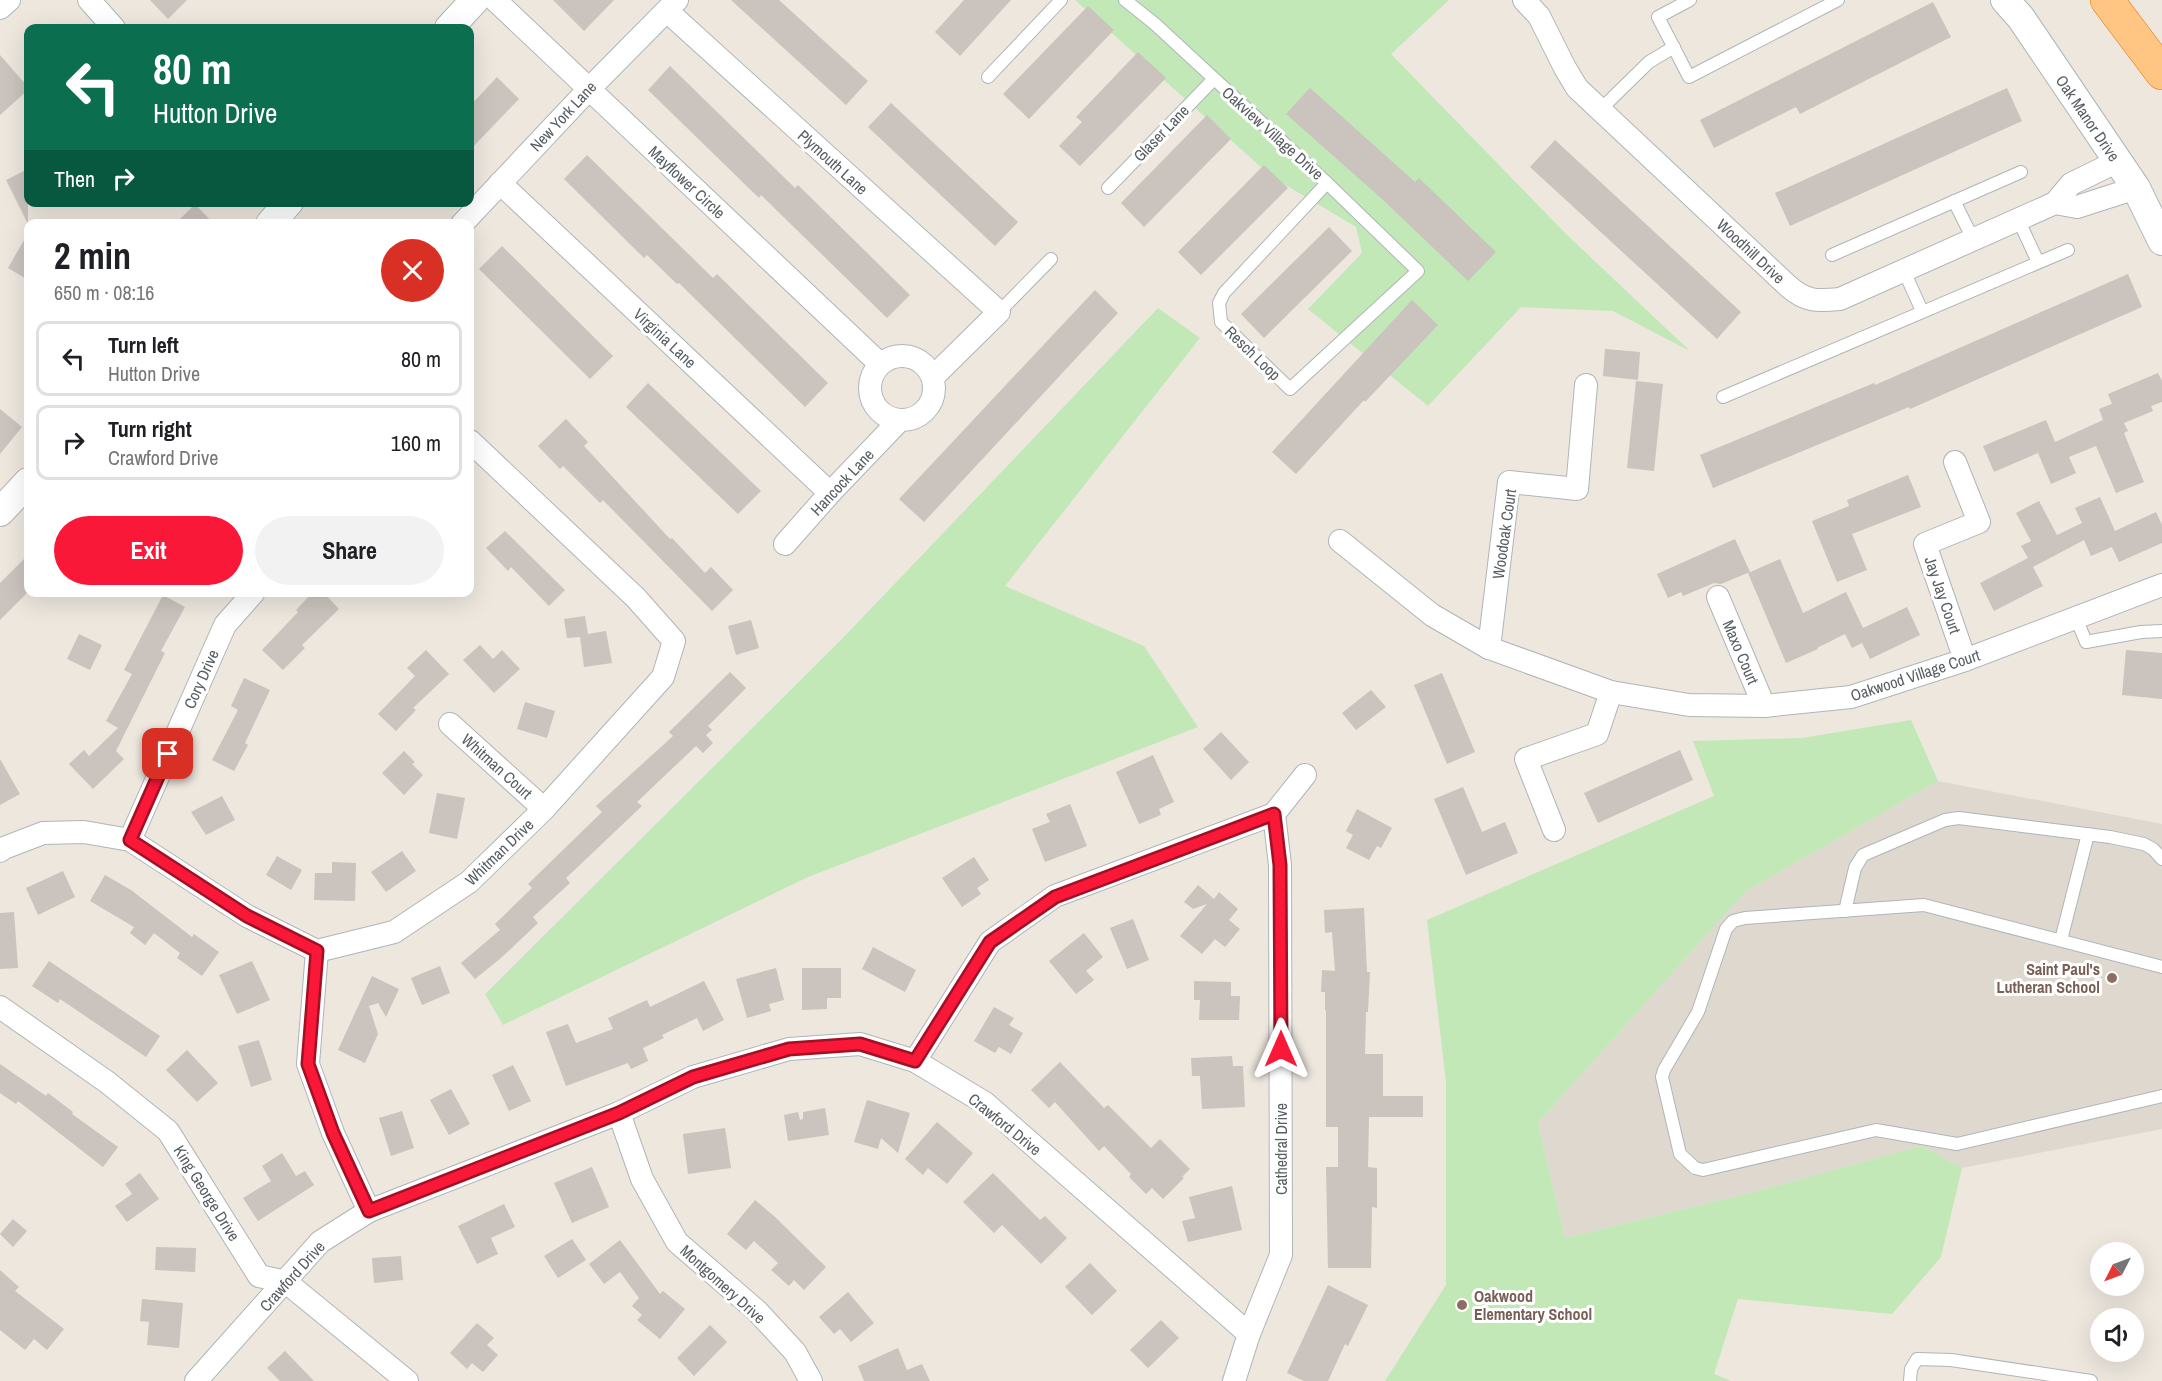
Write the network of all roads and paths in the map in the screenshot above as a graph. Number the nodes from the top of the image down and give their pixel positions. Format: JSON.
{"nodes":[{"id":1,"x":9,"y":0,"type":"edge"},
{"id":2,"x":89,"y":0,"type":"edge"},
{"id":3,"x":475,"y":0,"type":"edge"},
{"id":4,"x":495,"y":0,"type":"edge"},
{"id":5,"x":1061,"y":0,"type":"edge"},
{"id":6,"x":1125,"y":0,"type":"edge"},
{"id":7,"x":1524,"y":0,"type":"edge"},
{"id":8,"x":1690,"y":0,"type":"edge"},
{"id":9,"x":1838,"y":0,"type":"edge"},
{"id":10,"x":2005,"y":0,"type":"edge"},
{"id":11,"x":2107,"y":0,"type":"edge"},
{"id":12,"x":2116,"y":0,"type":"edge"},
{"id":13,"x":672,"y":6,"type":"edge"},
{"id":14,"x":0,"y":8,"type":"edge"},
{"id":15,"x":110,"y":24,"type":"edge"},
{"id":16,"x":453,"y":24,"type":"edge"},
{"id":17,"x":1674,"y":47,"type":"junction"},
{"id":18,"x":2162,"y":67,"type":"edge"},
{"id":19,"x":2162,"y":73,"type":"edge"},
{"id":20,"x":988,"y":77,"type":"dead end"},
{"id":21,"x":1214,"y":79,"type":"junction"},
{"id":22,"x":589,"y":89,"type":"junction"},
{"id":23,"x":1601,"y":109,"type":"junction"},
{"id":24,"x":2118,"y":161,"type":"junction"},
{"id":25,"x":2021,"y":172,"type":"dead end"},
{"id":26,"x":500,"y":183,"type":"junction"},
{"id":27,"x":1327,"y":183,"type":"junction"},
{"id":28,"x":1108,"y":188,"type":"dead end"},
{"id":29,"x":2136,"y":188,"type":"junction"},
{"id":30,"x":1954,"y":201,"type":"junction"},
{"id":31,"x":2055,"y":203,"type":"junction"},
{"id":32,"x":467,"y":219,"type":"edge"},
{"id":33,"x":2018,"y":219,"type":"junction"},
{"id":34,"x":1973,"y":239,"type":"junction"},
{"id":35,"x":2162,"y":241,"type":"edge"},
{"id":36,"x":2068,"y":250,"type":"dead end"},
{"id":37,"x":1832,"y":255,"type":"dead end"},
{"id":38,"x":1051,"y":259,"type":"dead end"},
{"id":39,"x":2038,"y":262,"type":"junction"},
{"id":40,"x":1418,"y":271,"type":"joint"},
{"id":41,"x":1904,"y":271,"type":"junction"},
{"id":42,"x":999,"y":312,"type":"junction"},
{"id":43,"x":1922,"y":312,"type":"junction"},
{"id":44,"x":880,"y":364,"type":"junction"},
{"id":45,"x":933,"y":377,"type":"junction"},
{"id":46,"x":1586,"y":385,"type":"dead end"},
{"id":47,"x":1723,"y":397,"type":"dead end"},
{"id":48,"x":899,"y":421,"type":"junction"},
{"id":49,"x":474,"y":445,"type":"edge"},
{"id":50,"x":1955,"y":462,"type":"dead end"},
{"id":51,"x":24,"y":486,"type":"edge"},
{"id":52,"x":830,"y":493,"type":"junction"},
{"id":53,"x":0,"y":512,"type":"edge"},
{"id":54,"x":1340,"y":541,"type":"dead end"},
{"id":55,"x":785,"y":544,"type":"dead end"},
{"id":56,"x":2162,"y":585,"type":"edge"},
{"id":57,"x":250,"y":597,"type":"edge"},
{"id":58,"x":1718,"y":597,"type":"dead end"},
{"id":59,"x":2076,"y":618,"type":"junction"},
{"id":60,"x":2162,"y":631,"type":"edge"},
{"id":61,"x":1489,"y":648,"type":"junction"},
{"id":62,"x":1965,"y":660,"type":"junction"},
{"id":63,"x":1611,"y":692,"type":"junction"},
{"id":64,"x":1764,"y":706,"type":"junction"},
{"id":65,"x":450,"y":724,"type":"dead end"},
{"id":66,"x":1305,"y":775,"type":"dead end"},
{"id":67,"x":544,"y":808,"type":"junction"},
{"id":68,"x":1274,"y":814,"type":"junction"},
{"id":69,"x":1554,"y":830,"type":"dead end"},
{"id":70,"x":2088,"y":834,"type":"junction"},
{"id":71,"x":130,"y":840,"type":"junction"},
{"id":72,"x":0,"y":851,"type":"edge"},
{"id":73,"x":2162,"y":859,"type":"edge"},
{"id":74,"x":1845,"y":910,"type":"junction"},
{"id":75,"x":2061,"y":940,"type":"junction"},
{"id":76,"x":317,"y":951,"type":"junction"},
{"id":77,"x":2162,"y":967,"type":"edge"},
{"id":78,"x":0,"y":1007,"type":"edge"},
{"id":79,"x":915,"y":1061,"type":"junction"},
{"id":80,"x":2162,"y":1096,"type":"edge"},
{"id":81,"x":619,"y":1113,"type":"junction"},
{"id":82,"x":369,"y":1211,"type":"junction"},
{"id":83,"x":286,"y":1282,"type":"junction"},
{"id":84,"x":1249,"y":1334,"type":"junction"},
{"id":85,"x":196,"y":1381,"type":"edge"},
{"id":86,"x":407,"y":1381,"type":"edge"},
{"id":87,"x":811,"y":1381,"type":"edge"},
{"id":88,"x":1234,"y":1381,"type":"edge"},
{"id":89,"x":1910,"y":1381,"type":"edge"},
{"id":90,"x":2091,"y":1381,"type":"edge"}],
"edges":[{"from":1,"to":14,"type":"street"},
{"from":2,"to":15,"type":"street"},
{"from":3,"to":16,"type":"street"},
{"from":4,"to":22,"type":"street","name":"Mayflower Circle"},
{"from":5,"to":20,"type":"lane"},
{"from":6,"to":21,"type":"lane","name":"Oakview Village Drive"},
{"from":7,"to":23,"type":"street","name":"Woodhill Drive"},
{"from":8,"to":17,"type":"lane"},
{"from":9,"to":17,"type":"lane"},
{"from":10,"to":24,"type":"street","name":"Oak Manor Drive"},
{"from":11,"to":19,"type":"highway"},
{"from":12,"to":18,"type":"highway"},
{"from":13,"to":22,"type":"street","name":"New York Lane"},
{"from":13,"to":42,"type":"street","name":"Plymouth Lane"},
{"from":17,"to":23,"type":"lane"},
{"from":21,"to":27,"type":"lane","name":"Oakview Village Drive"},
{"from":21,"to":28,"type":"lane","name":"Glaser Lane"},
{"from":22,"to":26,"type":"street","name":"New York Lane"},
{"from":22,"to":44,"type":"street","name":"Mayflower Circle"},
{"from":23,"to":41,"type":"street","name":"Woodhill Drive"},
{"from":24,"to":29,"type":"street","name":"Oak Manor Drive"},
{"from":24,"to":31,"type":"street","name":"Woodhill Drive"},
{"from":25,"to":30,"type":"lane"},
{"from":26,"to":32,"type":"street","name":"New York Lane"},
{"from":26,"to":52,"type":"street","name":"Virginia Lane"},
{"from":27,"to":40,"type":"lane","name":"Oakview Village Drive"},
{"from":27,"to":40,"type":"lane","name":"Resch Loop"},
{"from":29,"to":31,"type":"street","name":"Woodhill Drive"},
{"from":29,"to":35,"type":"street","name":"Oak Manor Drive"},
{"from":30,"to":34,"type":"lane"},
{"from":30,"to":37,"type":"lane"},
{"from":31,"to":33,"type":"street","name":"Woodhill Drive"},
{"from":33,"to":34,"type":"street","name":"Woodhill Drive"},
{"from":33,"to":39,"type":"lane"},
{"from":34,"to":41,"type":"street","name":"Woodhill Drive"},
{"from":36,"to":39,"type":"lane"},
{"from":38,"to":42,"type":"lane"},
{"from":39,"to":43,"type":"lane"},
{"from":41,"to":43,"type":"lane"},
{"from":42,"to":45,"type":"street"},
{"from":43,"to":47,"type":"lane"},
{"from":44,"to":45,"type":"street"},
{"from":44,"to":48,"type":"street"},
{"from":45,"to":48,"type":"street","name":"Hancock Lane"},
{"from":46,"to":61,"type":"street","name":"Woodoak Court"},
{"from":48,"to":52,"type":"street","name":"Hancock Lane"},
{"from":49,"to":67,"type":"street","name":"Whitman Drive"},
{"from":50,"to":62,"type":"street","name":"Jay Jay Court"},
{"from":51,"to":53,"type":"street"},
{"from":52,"to":55,"type":"street","name":"Hancock Lane"},
{"from":54,"to":61,"type":"street","name":"Oakwood Village Court"},
{"from":56,"to":59,"type":"street","name":"Oakwood Village Court"},
{"from":57,"to":71,"type":"street","name":"Cory Drive"},
{"from":58,"to":64,"type":"street","name":"Maxo Court"},
{"from":59,"to":60,"type":"lane"},
{"from":59,"to":62,"type":"street","name":"Oakwood Village Court"},
{"from":61,"to":63,"type":"street","name":"Oakwood Village Court"},
{"from":62,"to":64,"type":"street","name":"Oakwood Village Court"},
{"from":63,"to":64,"type":"street","name":"Oakwood Village Court"},
{"from":63,"to":69,"type":"street"},
{"from":65,"to":67,"type":"street","name":"Whitman Court"},
{"from":66,"to":68,"type":"street"},
{"from":67,"to":76,"type":"street","name":"Whitman Drive"},
{"from":68,"to":79,"type":"street"},
{"from":68,"to":84,"type":"street","name":"Cathedral Drive"},
{"from":70,"to":73,"type":"lane"},
{"from":70,"to":74,"type":"lane"},
{"from":70,"to":75,"type":"lane"},
{"from":71,"to":72,"type":"street"},
{"from":71,"to":76,"type":"street"},
{"from":74,"to":75,"type":"lane"},
{"from":74,"to":80,"type":"lane"},
{"from":75,"to":77,"type":"lane"},
{"from":76,"to":82,"type":"street"},
{"from":78,"to":83,"type":"street","name":"King George Drive"},
{"from":79,"to":81,"type":"street","name":"Crawford Drive"},
{"from":79,"to":84,"type":"street","name":"Crawford Drive"},
{"from":81,"to":82,"type":"street","name":"Crawford Drive"},
{"from":81,"to":87,"type":"street","name":"Montgomery Drive"},
{"from":82,"to":83,"type":"street","name":"Crawford Drive"},
{"from":83,"to":85,"type":"street","name":"Crawford Drive"},
{"from":83,"to":86,"type":"street","name":"King George Drive"},
{"from":84,"to":88,"type":"street","name":"Cathedral Drive"},
{"from":89,"to":90,"type":"lane"}]}
